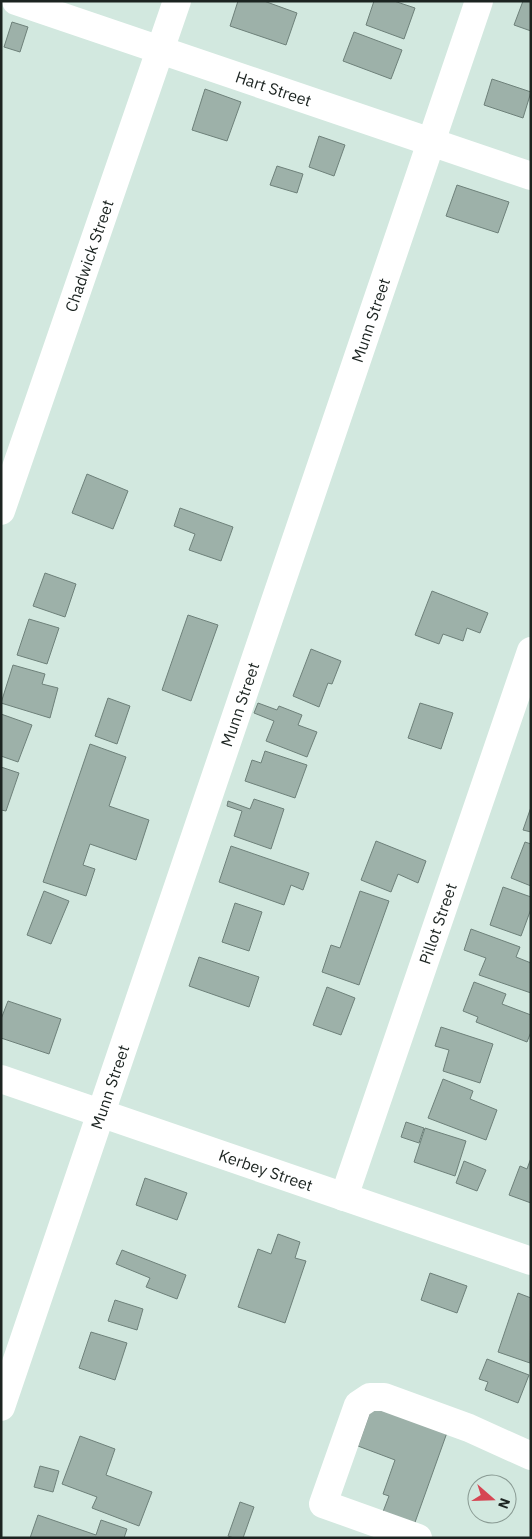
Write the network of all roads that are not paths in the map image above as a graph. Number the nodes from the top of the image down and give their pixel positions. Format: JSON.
{"nodes":[{"id":1,"x":16,"y":1,"type":"edge"},
{"id":2,"x":177,"y":1,"type":"edge"},
{"id":3,"x":479,"y":1,"type":"edge"},
{"id":4,"x":160,"y":50,"type":"junction"},
{"id":5,"x":431,"y":142,"type":"junction"},
{"id":6,"x":531,"y":176,"type":"edge"},
{"id":7,"x":1,"y":511,"type":"edge"},
{"id":8,"x":531,"y":651,"type":"edge"},
{"id":9,"x":1,"y":1080,"type":"edge"},
{"id":10,"x":101,"y":1114,"type":"junction"},
{"id":11,"x":344,"y":1197,"type":"junction"},
{"id":12,"x":531,"y":1261,"type":"edge"},
{"id":13,"x":1,"y":1407,"type":"edge"},
{"id":14,"x":531,"y":1456,"type":"edge"},
{"id":15,"x":418,"y":1538,"type":"edge"}],
"edges":[{"from":1,"to":4,"type":"street","name":"Hart Street"},
{"from":2,"to":4,"type":"street","name":"Chadwick Street"},
{"from":3,"to":5,"type":"street","name":"Munn Street"},
{"from":4,"to":5,"type":"street","name":"Hart Street"},
{"from":4,"to":7,"type":"street","name":"Chadwick Street"},
{"from":5,"to":6,"type":"street","name":"Hart Street"},
{"from":5,"to":10,"type":"street","name":"Munn Street"},
{"from":8,"to":11,"type":"street","name":"Pillot Street"},
{"from":9,"to":10,"type":"street","name":"Kerbey Street"},
{"from":10,"to":11,"type":"street","name":"Kerbey Street"},
{"from":10,"to":13,"type":"street","name":"Munn Street"},
{"from":11,"to":12,"type":"street","name":"Kerbey Street"},
{"from":14,"to":15,"type":"street"}]}
